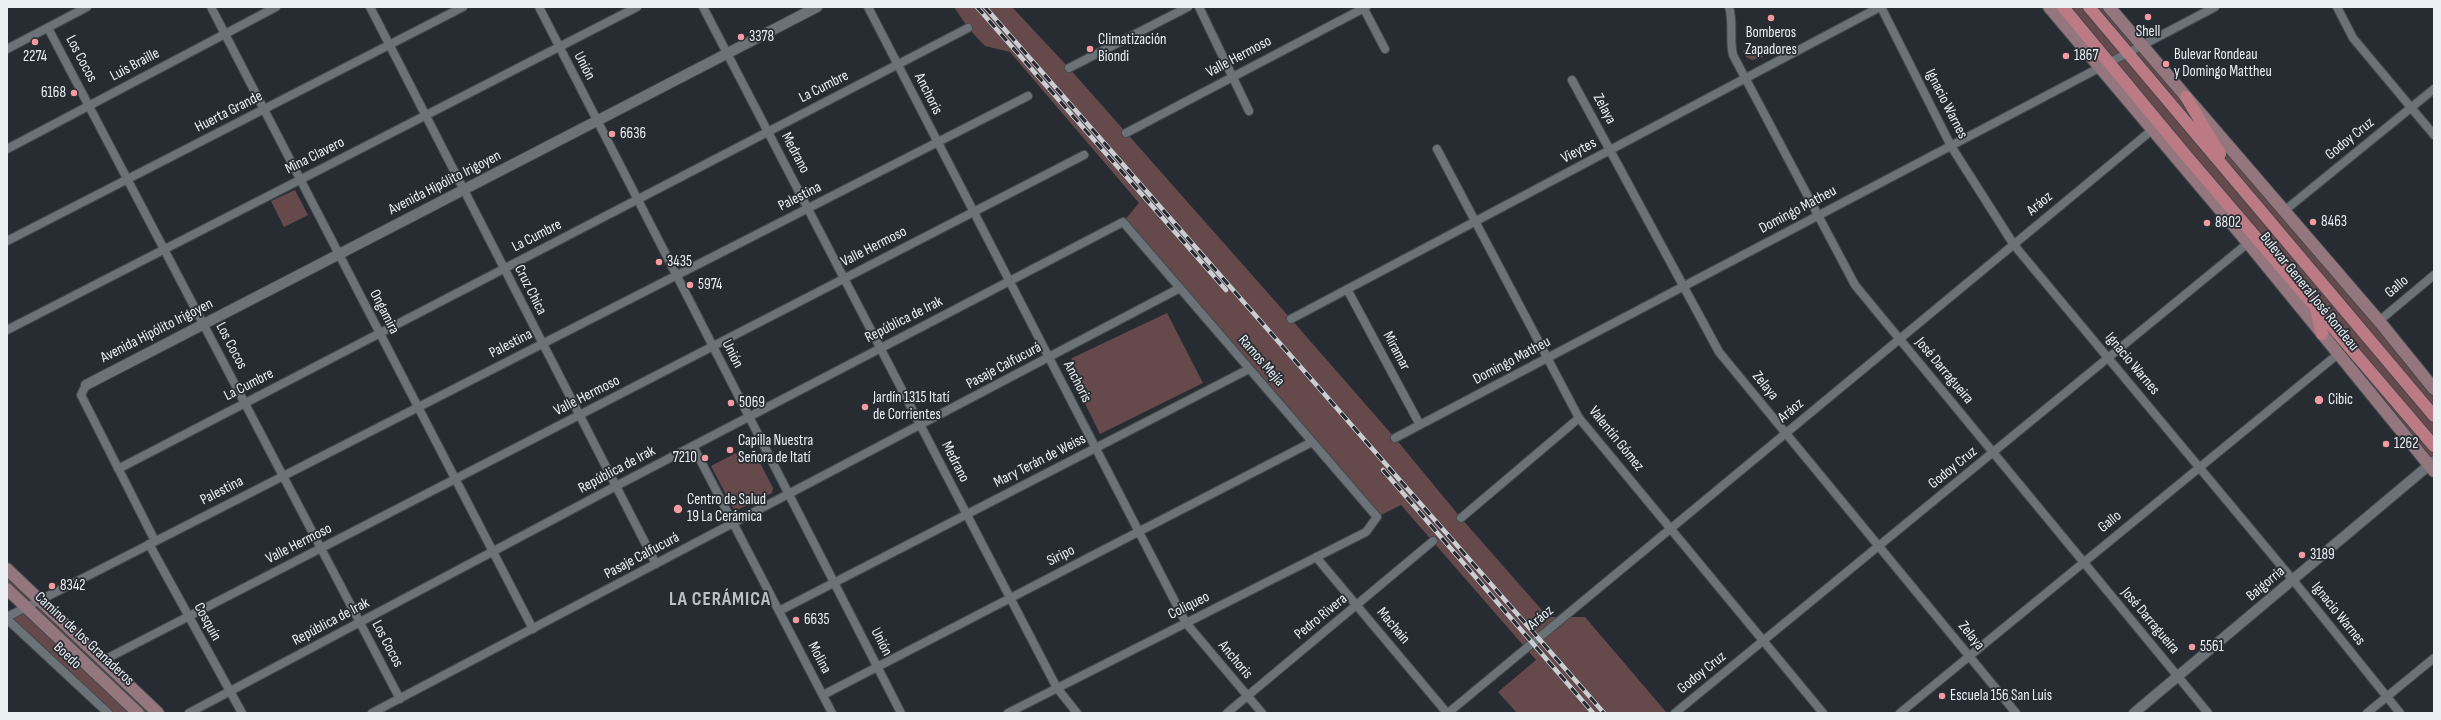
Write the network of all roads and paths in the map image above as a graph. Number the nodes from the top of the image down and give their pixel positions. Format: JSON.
{"nodes":[{"id":1,"x":87,"y":7,"type":"edge"},
{"id":2,"x":211,"y":7,"type":"edge"},
{"id":3,"x":276,"y":7,"type":"edge"},
{"id":4,"x":370,"y":7,"type":"edge"},
{"id":5,"x":463,"y":7,"type":"edge"},
{"id":6,"x":539,"y":7,"type":"edge"},
{"id":7,"x":637,"y":7,"type":"edge"},
{"id":8,"x":703,"y":7,"type":"edge"},
{"id":9,"x":817,"y":7,"type":"edge"},
{"id":10,"x":868,"y":7,"type":"edge"},
{"id":11,"x":1188,"y":7,"type":"edge"},
{"id":12,"x":1199,"y":7,"type":"edge"},
{"id":13,"x":1364,"y":7,"type":"edge"},
{"id":14,"x":1729,"y":7,"type":"edge"},
{"id":15,"x":1881,"y":7,"type":"edge"},
{"id":16,"x":2049,"y":7,"type":"edge"},
{"id":17,"x":2064,"y":7,"type":"edge"},
{"id":18,"x":2089,"y":7,"type":"edge"},
{"id":19,"x":2109,"y":7,"type":"edge"},
{"id":20,"x":2215,"y":7,"type":"edge"},
{"id":21,"x":2338,"y":7,"type":"edge"},
{"id":22,"x":48,"y":28,"type":"junction"},
{"id":23,"x":968,"y":28,"type":"dead end"},
{"id":24,"x":224,"y":33,"type":"junction"},
{"id":25,"x":389,"y":45,"type":"junction"},
{"id":26,"x":2142,"y":45,"type":"junction"},
{"id":27,"x":560,"y":48,"type":"junction"},
{"id":28,"x":7,"y":49,"type":"edge"},
{"id":29,"x":1385,"y":49,"type":"dead end"},
{"id":30,"x":727,"y":53,"type":"junction"},
{"id":31,"x":2127,"y":53,"type":"junction"},
{"id":32,"x":2109,"y":62,"type":"junction"},
{"id":33,"x":897,"y":65,"type":"junction"},
{"id":34,"x":1069,"y":68,"type":"dead end"},
{"id":35,"x":2098,"y":68,"type":"junction"},
{"id":36,"x":1232,"y":77,"type":"junction"},
{"id":37,"x":1746,"y":78,"type":"junction"},
{"id":38,"x":1572,"y":80,"type":"dead end"},
{"id":39,"x":2434,"y":89,"type":"edge"},
{"id":40,"x":1028,"y":96,"type":"dead end"},
{"id":41,"x":2186,"y":97,"type":"junction"},
{"id":42,"x":89,"y":105,"type":"junction"},
{"id":43,"x":2411,"y":108,"type":"junction"},
{"id":44,"x":264,"y":109,"type":"junction"},
{"id":45,"x":1249,"y":111,"type":"dead end"},
{"id":46,"x":425,"y":115,"type":"junction"},
{"id":47,"x":597,"y":120,"type":"junction"},
{"id":48,"x":2152,"y":130,"type":"junction"},
{"id":49,"x":768,"y":132,"type":"junction"},
{"id":50,"x":1126,"y":133,"type":"dead end"},
{"id":51,"x":2434,"y":135,"type":"edge"},
{"id":52,"x":937,"y":142,"type":"junction"},
{"id":53,"x":1951,"y":146,"type":"junction"},
{"id":54,"x":7,"y":149,"type":"edge"},
{"id":55,"x":1437,"y":149,"type":"dead end"},
{"id":56,"x":1610,"y":150,"type":"junction"},
{"id":57,"x":1084,"y":155,"type":"dead end"},
{"id":58,"x":128,"y":179,"type":"junction"},
{"id":59,"x":300,"y":180,"type":"junction"},
{"id":60,"x":2237,"y":183,"type":"junction"},
{"id":61,"x":464,"y":191,"type":"junction"},
{"id":62,"x":637,"y":199,"type":"junction"},
{"id":63,"x":808,"y":208,"type":"junction"},
{"id":64,"x":2284,"y":211,"type":"junction"},
{"id":65,"x":973,"y":212,"type":"junction"},
{"id":66,"x":1819,"y":215,"type":"junction"},
{"id":67,"x":1123,"y":222,"type":"joint"},
{"id":68,"x":1475,"y":222,"type":"junction"},
{"id":69,"x":7,"y":242,"type":"edge"},
{"id":70,"x":2248,"y":243,"type":"junction"},
{"id":71,"x":2014,"y":244,"type":"junction"},
{"id":72,"x":164,"y":249,"type":"junction"},
{"id":73,"x":339,"y":254,"type":"junction"},
{"id":74,"x":504,"y":268,"type":"junction"},
{"id":75,"x":676,"y":275,"type":"junction"},
{"id":76,"x":2434,"y":275,"type":"edge"},
{"id":77,"x":844,"y":278,"type":"junction"},
{"id":78,"x":1009,"y":282,"type":"junction"},
{"id":79,"x":1682,"y":287,"type":"junction"},
{"id":80,"x":1180,"y":288,"type":"junction"},
{"id":81,"x":1347,"y":289,"type":"junction"},
{"id":82,"x":2316,"y":308,"type":"junction"},
{"id":83,"x":1291,"y":319,"type":"dead end"},
{"id":84,"x":2379,"y":321,"type":"junction"},
{"id":85,"x":204,"y":324,"type":"junction"},
{"id":86,"x":7,"y":330,"type":"edge"},
{"id":87,"x":380,"y":333,"type":"junction"},
{"id":88,"x":2322,"y":334,"type":"junction"},
{"id":89,"x":1900,"y":339,"type":"junction"},
{"id":90,"x":543,"y":344,"type":"junction"},
{"id":91,"x":713,"y":346,"type":"junction"},
{"id":92,"x":880,"y":348,"type":"junction"},
{"id":93,"x":2338,"y":354,"type":"junction"},
{"id":94,"x":1048,"y":358,"type":"junction"},
{"id":95,"x":1548,"y":358,"type":"junction"},
{"id":96,"x":2109,"y":359,"type":"junction"},
{"id":97,"x":1249,"y":369,"type":"junction"},
{"id":98,"x":86,"y":385,"type":"joint"},
{"id":99,"x":2434,"y":389,"type":"edge"},
{"id":100,"x":245,"y":403,"type":"junction"},
{"id":101,"x":418,"y":407,"type":"junction"},
{"id":102,"x":579,"y":415,"type":"junction"},
{"id":103,"x":749,"y":416,"type":"junction"},
{"id":104,"x":2434,"y":416,"type":"edge"},
{"id":105,"x":1579,"y":418,"type":"junction"},
{"id":106,"x":1420,"y":425,"type":"junction"},
{"id":107,"x":921,"y":426,"type":"junction"},
{"id":108,"x":1786,"y":433,"type":"junction"},
{"id":109,"x":1395,"y":438,"type":"dead end"},
{"id":110,"x":1312,"y":442,"type":"junction"},
{"id":111,"x":693,"y":446,"type":"junction"},
{"id":112,"x":2434,"y":446,"type":"edge"},
{"id":113,"x":1095,"y":448,"type":"junction"},
{"id":114,"x":1994,"y":453,"type":"junction"},
{"id":115,"x":2432,"y":465,"type":"edge"},
{"id":116,"x":2199,"y":467,"type":"junction"},
{"id":117,"x":118,"y":469,"type":"junction"},
{"id":118,"x":283,"y":476,"type":"junction"},
{"id":119,"x":455,"y":479,"type":"junction"},
{"id":120,"x":616,"y":486,"type":"junction"},
{"id":121,"x":789,"y":495,"type":"junction"},
{"id":122,"x":967,"y":514,"type":"junction"},
{"id":123,"x":1376,"y":517,"type":"joint"},
{"id":124,"x":1460,"y":518,"type":"dead end"},
{"id":125,"x":734,"y":524,"type":"junction"},
{"id":126,"x":1671,"y":528,"type":"junction"},
{"id":127,"x":1138,"y":532,"type":"junction"},
{"id":128,"x":1433,"y":542,"type":"dead end"},
{"id":129,"x":152,"y":543,"type":"junction"},
{"id":130,"x":1879,"y":546,"type":"junction"},
{"id":131,"x":321,"y":548,"type":"junction"},
{"id":132,"x":493,"y":552,"type":"junction"},
{"id":133,"x":1316,"y":557,"type":"junction"},
{"id":134,"x":2084,"y":562,"type":"junction"},
{"id":135,"x":656,"y":564,"type":"junction"},
{"id":136,"x":7,"y":569,"type":"edge"},
{"id":137,"x":2293,"y":580,"type":"junction"},
{"id":138,"x":834,"y":582,"type":"junction"},
{"id":139,"x":7,"y":588,"type":"edge"},
{"id":140,"x":1010,"y":598,"type":"junction"},
{"id":141,"x":38,"y":600,"type":"junction"},
{"id":142,"x":1358,"y":605,"type":"junction"},
{"id":143,"x":26,"y":607,"type":"junction"},
{"id":144,"x":779,"y":611,"type":"junction"},
{"id":145,"x":188,"y":617,"type":"junction"},
{"id":146,"x":7,"y":618,"type":"edge"},
{"id":147,"x":360,"y":622,"type":"junction"},
{"id":148,"x":1186,"y":623,"type":"junction"},
{"id":149,"x":533,"y":629,"type":"junction"},
{"id":150,"x":1764,"y":640,"type":"junction"},
{"id":151,"x":1969,"y":656,"type":"junction"},
{"id":152,"x":2434,"y":658,"type":"edge"},
{"id":153,"x":102,"y":662,"type":"junction"},
{"id":154,"x":878,"y":667,"type":"junction"},
{"id":155,"x":2178,"y":676,"type":"junction"},
{"id":156,"x":1057,"y":688,"type":"junction"},
{"id":157,"x":230,"y":691,"type":"junction"},
{"id":158,"x":823,"y":695,"type":"junction"},
{"id":159,"x":1247,"y":696,"type":"junction"},
{"id":160,"x":2387,"y":697,"type":"junction"},
{"id":161,"x":400,"y":699,"type":"junction"},
{"id":162,"x":108,"y":713,"type":"edge"},
{"id":163,"x":138,"y":713,"type":"edge"},
{"id":164,"x":158,"y":713,"type":"edge"},
{"id":165,"x":189,"y":713,"type":"edge"},
{"id":166,"x":242,"y":713,"type":"edge"},
{"id":167,"x":372,"y":713,"type":"edge"},
{"id":168,"x":832,"y":713,"type":"edge"},
{"id":169,"x":901,"y":713,"type":"edge"},
{"id":170,"x":1008,"y":713,"type":"edge"},
{"id":171,"x":1077,"y":713,"type":"edge"},
{"id":172,"x":1227,"y":713,"type":"edge"},
{"id":173,"x":1262,"y":713,"type":"edge"},
{"id":174,"x":1448,"y":713,"type":"edge"},
{"id":175,"x":1675,"y":713,"type":"edge"},
{"id":176,"x":1823,"y":713,"type":"edge"},
{"id":177,"x":1900,"y":713,"type":"edge"},
{"id":178,"x":2016,"y":713,"type":"edge"},
{"id":179,"x":2134,"y":713,"type":"edge"},
{"id":180,"x":2208,"y":713,"type":"edge"},
{"id":181,"x":2367,"y":713,"type":"edge"},
{"id":182,"x":2400,"y":713,"type":"edge"}],
"edges":[{"from":1,"to":22,"type":"street"},
{"from":2,"to":24,"type":"street","name":"Ongamira"},
{"from":3,"to":24,"type":"street","name":"Luis Braille"},
{"from":4,"to":25,"type":"street","name":"Cruz Chica"},
{"from":5,"to":25,"type":"street","name":"Huerta Grande"},
{"from":6,"to":27,"type":"street","name":"Unión"},
{"from":7,"to":27,"type":"street","name":"Mina Clavero"},
{"from":8,"to":30,"type":"street","name":"Medrano"},
{"from":9,"to":30,"type":"street","name":"Avenida Hipólito Irigoyen"},
{"from":10,"to":33,"type":"street","name":"Anchoris"},
{"from":11,"to":34,"type":"street"},
{"from":12,"to":36,"type":"street"},
{"from":13,"to":29,"type":"street"},
{"from":13,"to":36,"type":"street","name":"Valle Hermoso"},
{"from":14,"to":37,"type":"street","name":"José Darragueira"},
{"from":15,"to":37,"type":"street","name":"Vieytes"},
{"from":15,"to":53,"type":"street","name":"Ignacio Warnes"},
{"from":16,"to":35,"type":"main road","name":"Bulevar General José Rondeau"},
{"from":17,"to":32,"type":"main road","name":"Bulevar General José Rondeau"},
{"from":18,"to":31,"type":"main road","name":"Bulevar General José Rondeau"},
{"from":19,"to":26,"type":"main road"},
{"from":20,"to":26,"type":"street","name":"Domingo Matheu"},
{"from":21,"to":43,"type":"street"},
{"from":22,"to":28,"type":"street"},
{"from":22,"to":42,"type":"street","name":"Los Cocos"},
{"from":23,"to":33,"type":"street","name":"La Cumbre"},
{"from":24,"to":42,"type":"street","name":"Luis Braille"},
{"from":24,"to":44,"type":"street","name":"Ongamira"},
{"from":25,"to":44,"type":"street","name":"Huerta Grande"},
{"from":25,"to":46,"type":"street","name":"Cruz Chica"},
{"from":26,"to":31,"type":"street","name":"Domingo Matheu"},
{"from":26,"to":41,"type":"main road"},
{"from":27,"to":46,"type":"street","name":"Mina Clavero"},
{"from":27,"to":47,"type":"street","name":"Unión"},
{"from":30,"to":47,"type":"street","name":"Avenida Hipólito Irigoyen"},
{"from":30,"to":49,"type":"street","name":"Medrano"},
{"from":31,"to":32,"type":"street","name":"Domingo Matheu"},
{"from":31,"to":60,"type":"main road","name":"Bulevar General José Rondeau"},
{"from":32,"to":35,"type":"street","name":"Domingo Matheu"},
{"from":32,"to":82,"type":"main road","name":"Bulevar General José Rondeau"},
{"from":33,"to":49,"type":"street","name":"La Cumbre"},
{"from":33,"to":52,"type":"street","name":"Anchoris"},
{"from":35,"to":48,"type":"main road","name":"Bulevar General José Rondeau"},
{"from":35,"to":53,"type":"street","name":"Domingo Matheu"},
{"from":36,"to":45,"type":"street"},
{"from":36,"to":50,"type":"street","name":"Valle Hermoso"},
{"from":37,"to":56,"type":"street","name":"Vieytes"},
{"from":37,"to":66,"type":"street","name":"José Darragueira"},
{"from":38,"to":56,"type":"street","name":"Zelaya"},
{"from":39,"to":43,"type":"street","name":"Godoy Cruz"},
{"from":40,"to":52,"type":"street","name":"Palestina"},
{"from":41,"to":60,"type":"main road"},
{"from":41,"to":64,"type":"main road"},
{"from":42,"to":54,"type":"street","name":"Luis Braille"},
{"from":42,"to":58,"type":"street","name":"Los Cocos"},
{"from":43,"to":51,"type":"street"},
{"from":43,"to":64,"type":"street","name":"Godoy Cruz"},
{"from":44,"to":58,"type":"street","name":"Huerta Grande"},
{"from":44,"to":59,"type":"street","name":"Ongamira"},
{"from":46,"to":59,"type":"street","name":"Mina Clavero"},
{"from":46,"to":61,"type":"street","name":"Cruz Chica"},
{"from":47,"to":61,"type":"street","name":"Avenida Hipólito Irigoyen"},
{"from":47,"to":62,"type":"street","name":"Unión"},
{"from":48,"to":70,"type":"main road","name":"Bulevar General José Rondeau"},
{"from":48,"to":71,"type":"street","name":"Aráoz"},
{"from":49,"to":62,"type":"street","name":"La Cumbre"},
{"from":49,"to":63,"type":"street","name":"Medrano"},
{"from":52,"to":63,"type":"street","name":"Palestina"},
{"from":52,"to":65,"type":"street","name":"Anchoris"},
{"from":53,"to":66,"type":"street","name":"Domingo Matheu"},
{"from":53,"to":71,"type":"street","name":"Ignacio Warnes"},
{"from":55,"to":68,"type":"street","name":"Valentín Gómez"},
{"from":56,"to":68,"type":"street","name":"Vieytes"},
{"from":56,"to":79,"type":"street","name":"Zelaya"},
{"from":57,"to":65,"type":"street","name":"Valle Hermoso"},
{"from":58,"to":69,"type":"street","name":"Huerta Grande"},
{"from":58,"to":72,"type":"street","name":"Los Cocos"},
{"from":59,"to":72,"type":"street","name":"Mina Clavero"},
{"from":59,"to":73,"type":"street","name":"Ongamira"},
{"from":60,"to":104,"type":"main road","name":"Bulevar General José Rondeau"},
{"from":61,"to":73,"type":"street","name":"Avenida Hipólito Irigoyen"},
{"from":61,"to":74,"type":"street","name":"Cruz Chica"},
{"from":62,"to":74,"type":"street","name":"La Cumbre"},
{"from":62,"to":75,"type":"street","name":"Unión"},
{"from":63,"to":75,"type":"street","name":"Palestina"},
{"from":63,"to":77,"type":"street","name":"Medrano"},
{"from":64,"to":84,"type":"main road"},
{"from":65,"to":77,"type":"street","name":"Valle Hermoso"},
{"from":65,"to":78,"type":"street","name":"Anchoris"},
{"from":66,"to":79,"type":"street","name":"Domingo Matheu"},
{"from":66,"to":89,"type":"street","name":"José Darragueira"},
{"from":67,"to":78,"type":"street","name":"República de Irak"},
{"from":67,"to":80,"type":"street","name":"Ramos Mejía"},
{"from":68,"to":81,"type":"street","name":"Vieytes"},
{"from":68,"to":95,"type":"street","name":"Valentín Gómez"},
{"from":70,"to":88,"type":"main road","name":"Bulevar General José Rondeau"},
{"from":70,"to":96,"type":"street","name":"Godoy Cruz"},
{"from":71,"to":89,"type":"street","name":"Aráoz"},
{"from":71,"to":96,"type":"street","name":"Ignacio Warnes"},
{"from":72,"to":85,"type":"street","name":"Los Cocos"},
{"from":72,"to":86,"type":"street","name":"Mina Clavero"},
{"from":73,"to":85,"type":"street","name":"Avenida Hipólito Irigoyen"},
{"from":73,"to":87,"type":"street","name":"Ongamira"},
{"from":74,"to":87,"type":"street","name":"La Cumbre"},
{"from":74,"to":90,"type":"street","name":"Cruz Chica"},
{"from":75,"to":90,"type":"street","name":"Palestina"},
{"from":75,"to":91,"type":"street","name":"Unión"},
{"from":76,"to":84,"type":"street","name":"Gallo"},
{"from":77,"to":91,"type":"street","name":"Valle Hermoso"},
{"from":77,"to":92,"type":"street","name":"Medrano"},
{"from":78,"to":92,"type":"street","name":"República de Irak"},
{"from":78,"to":94,"type":"street","name":"Anchoris"},
{"from":79,"to":95,"type":"street","name":"Domingo Matheu"},
{"from":79,"to":108,"type":"street","name":"Zelaya"},
{"from":80,"to":94,"type":"street","name":"Pasaje Calfucurá"},
{"from":80,"to":97,"type":"street","name":"Ramos Mejía"},
{"from":81,"to":83,"type":"street","name":"Vieytes"},
{"from":81,"to":106,"type":"street","name":"Miramar"},
{"from":82,"to":88,"type":"main road"},
{"from":82,"to":112,"type":"main road","name":"Bulevar General José Rondeau"},
{"from":84,"to":99,"type":"main road"},
{"from":85,"to":98,"type":"street","name":"Avenida Hipólito Irigoyen"},
{"from":85,"to":100,"type":"street","name":"Los Cocos"},
{"from":87,"to":100,"type":"street","name":"La Cumbre"},
{"from":87,"to":101,"type":"street","name":"Ongamira"},
{"from":88,"to":93,"type":"main road","name":"Bulevar General José Rondeau"},
{"from":89,"to":108,"type":"street","name":"Aráoz"},
{"from":89,"to":114,"type":"street","name":"José Darragueira"},
{"from":90,"to":101,"type":"street","name":"Palestina"},
{"from":90,"to":102,"type":"street","name":"Cruz Chica"},
{"from":91,"to":102,"type":"street","name":"Valle Hermoso"},
{"from":91,"to":103,"type":"street","name":"Unión"},
{"from":92,"to":103,"type":"street","name":"República de Irak"},
{"from":92,"to":107,"type":"street","name":"Medrano"},
{"from":93,"to":115,"type":"main road","name":"Bulevar General José Rondeau"},
{"from":93,"to":116,"type":"street","name":"Gallo"},
{"from":94,"to":107,"type":"street","name":"Pasaje Calfucurá"},
{"from":94,"to":113,"type":"street","name":"Anchoris"},
{"from":95,"to":105,"type":"street","name":"Valentín Gómez"},
{"from":95,"to":106,"type":"street","name":"Domingo Matheu"},
{"from":96,"to":114,"type":"street","name":"Godoy Cruz"},
{"from":96,"to":116,"type":"street","name":"Ignacio Warnes"},
{"from":97,"to":110,"type":"street","name":"Ramos Mejía"},
{"from":97,"to":113,"type":"street","name":"Mary Terán de Weiss"},
{"from":98,"to":117,"type":"street","name":"Cosquín"},
{"from":100,"to":117,"type":"street","name":"La Cumbre"},
{"from":100,"to":118,"type":"street","name":"Los Cocos"},
{"from":101,"to":118,"type":"street","name":"Palestina"},
{"from":101,"to":119,"type":"street","name":"Ongamira"},
{"from":102,"to":119,"type":"street","name":"Valle Hermoso"},
{"from":102,"to":120,"type":"street","name":"Cruz Chica"},
{"from":103,"to":111,"type":"street","name":"República de Irak"},
{"from":103,"to":121,"type":"street","name":"Unión"},
{"from":105,"to":124,"type":"street"},
{"from":105,"to":126,"type":"street","name":"Valentín Gómez"},
{"from":106,"to":109,"type":"street","name":"Domingo Matheu"},
{"from":107,"to":121,"type":"street","name":"Pasaje Calfucurá"},
{"from":107,"to":122,"type":"street","name":"Medrano"},
{"from":108,"to":126,"type":"street","name":"Aráoz"},
{"from":108,"to":130,"type":"street","name":"Zelaya"},
{"from":110,"to":123,"type":"street","name":"Ramos Mejía"},
{"from":110,"to":127,"type":"street","name":"Siripo"},
{"from":111,"to":120,"type":"street","name":"República de Irak"},
{"from":111,"to":125,"type":"street","name":"Molina"},
{"from":113,"to":122,"type":"street","name":"Mary Terán de Weiss"},
{"from":113,"to":127,"type":"street","name":"Anchoris"},
{"from":114,"to":130,"type":"street","name":"Godoy Cruz"},
{"from":114,"to":134,"type":"street","name":"José Darragueira"},
{"from":115,"to":137,"type":"street","name":"Baigorria"},
{"from":116,"to":134,"type":"street","name":"Gallo"},
{"from":116,"to":137,"type":"street","name":"Ignacio Warnes"},
{"from":117,"to":129,"type":"street","name":"Cosquín"},
{"from":118,"to":129,"type":"street","name":"Palestina"},
{"from":118,"to":131,"type":"street","name":"Los Cocos"},
{"from":119,"to":131,"type":"street","name":"Valle Hermoso"},
{"from":119,"to":132,"type":"street","name":"Ongamira"},
{"from":120,"to":132,"type":"street","name":"República de Irak"},
{"from":120,"to":135,"type":"street","name":"Cruz Chica"},
{"from":121,"to":125,"type":"street","name":"Pasaje Calfucurá"},
{"from":121,"to":138,"type":"street","name":"Unión"},
{"from":122,"to":138,"type":"street","name":"Mary Terán de Weiss"},
{"from":122,"to":140,"type":"street","name":"Medrano"},
{"from":123,"to":133,"type":"street","name":"Coliqueo"},
{"from":125,"to":135,"type":"street","name":"Pasaje Calfucurá"},
{"from":125,"to":144,"type":"street","name":"Molina"},
{"from":126,"to":150,"type":"street","name":"Valentín Gómez"},
{"from":126,"to":174,"type":"street","name":"Aráoz"},
{"from":127,"to":140,"type":"street","name":"Siripo"},
{"from":127,"to":148,"type":"street","name":"Anchoris"},
{"from":128,"to":142,"type":"street","name":"Pedro Rivera"},
{"from":129,"to":141,"type":"street","name":"Palestina"},
{"from":129,"to":145,"type":"street","name":"Cosquín"},
{"from":130,"to":150,"type":"street","name":"Godoy Cruz"},
{"from":130,"to":151,"type":"street","name":"Zelaya"},
{"from":131,"to":145,"type":"street","name":"Valle Hermoso"},
{"from":131,"to":147,"type":"street","name":"Los Cocos"},
{"from":132,"to":147,"type":"street","name":"República de Irak"},
{"from":132,"to":149,"type":"street","name":"Ongamira"},
{"from":133,"to":142,"type":"street","name":"Machain"},
{"from":133,"to":148,"type":"street","name":"Coliqueo"},
{"from":134,"to":151,"type":"street","name":"Gallo"},
{"from":134,"to":155,"type":"street","name":"José Darragueira"},
{"from":135,"to":149,"type":"street","name":"Pasaje Calfucurá"},
{"from":136,"to":141,"type":"main road","name":"Camino de los Granaderos"},
{"from":137,"to":155,"type":"street","name":"Baigorria"},
{"from":137,"to":160,"type":"street","name":"Ignacio Warnes"},
{"from":138,"to":144,"type":"street","name":"Mary Terán de Weiss"},
{"from":138,"to":154,"type":"street","name":"Unión"},
{"from":139,"to":143,"type":"main road","name":"Camino de los Granaderos"},
{"from":140,"to":154,"type":"street","name":"Siripo"},
{"from":140,"to":156,"type":"street","name":"Medrano"},
{"from":141,"to":143,"type":"street","name":"Palestina"},
{"from":141,"to":153,"type":"main road","name":"Camino de los Granaderos"},
{"from":142,"to":159,"type":"street","name":"Pedro Rivera"},
{"from":142,"to":174,"type":"street","name":"Machain"},
{"from":143,"to":146,"type":"street","name":"Palestina"},
{"from":143,"to":163,"type":"main road","name":"Camino de los Granaderos"},
{"from":144,"to":158,"type":"street","name":"Molina"},
{"from":145,"to":153,"type":"street","name":"Valle Hermoso"},
{"from":145,"to":157,"type":"street","name":"Cosquín"},
{"from":146,"to":162,"type":"street","name":"Boedo"},
{"from":147,"to":157,"type":"street","name":"República de Irak"},
{"from":147,"to":161,"type":"street","name":"Los Cocos"},
{"from":148,"to":156,"type":"street","name":"Coliqueo"},
{"from":148,"to":159,"type":"street","name":"Anchoris"},
{"from":149,"to":161,"type":"street","name":"Pasaje Calfucurá"},
{"from":150,"to":175,"type":"street","name":"Godoy Cruz"},
{"from":150,"to":176,"type":"street","name":"Valentín Gómez"},
{"from":151,"to":177,"type":"street","name":"Gallo"},
{"from":151,"to":178,"type":"street","name":"Zelaya"},
{"from":152,"to":160,"type":"street"},
{"from":153,"to":164,"type":"main road","name":"Camino de los Granaderos"},
{"from":154,"to":158,"type":"street","name":"Siripo"},
{"from":154,"to":169,"type":"street","name":"Unión"},
{"from":155,"to":179,"type":"street","name":"Baigorria"},
{"from":155,"to":180,"type":"street","name":"José Darragueira"},
{"from":156,"to":170,"type":"street","name":"Coliqueo"},
{"from":156,"to":171,"type":"street","name":"Medrano"},
{"from":157,"to":165,"type":"street","name":"República de Irak"},
{"from":157,"to":166,"type":"street","name":"Cosquín"},
{"from":158,"to":168,"type":"street","name":"Molina"},
{"from":159,"to":172,"type":"street","name":"Pedro Rivera"},
{"from":159,"to":173,"type":"street","name":"Anchoris"},
{"from":160,"to":181,"type":"street"},
{"from":160,"to":182,"type":"street","name":"Ignacio Warnes"},
{"from":161,"to":167,"type":"street","name":"Pasaje Calfucurá"}]}
